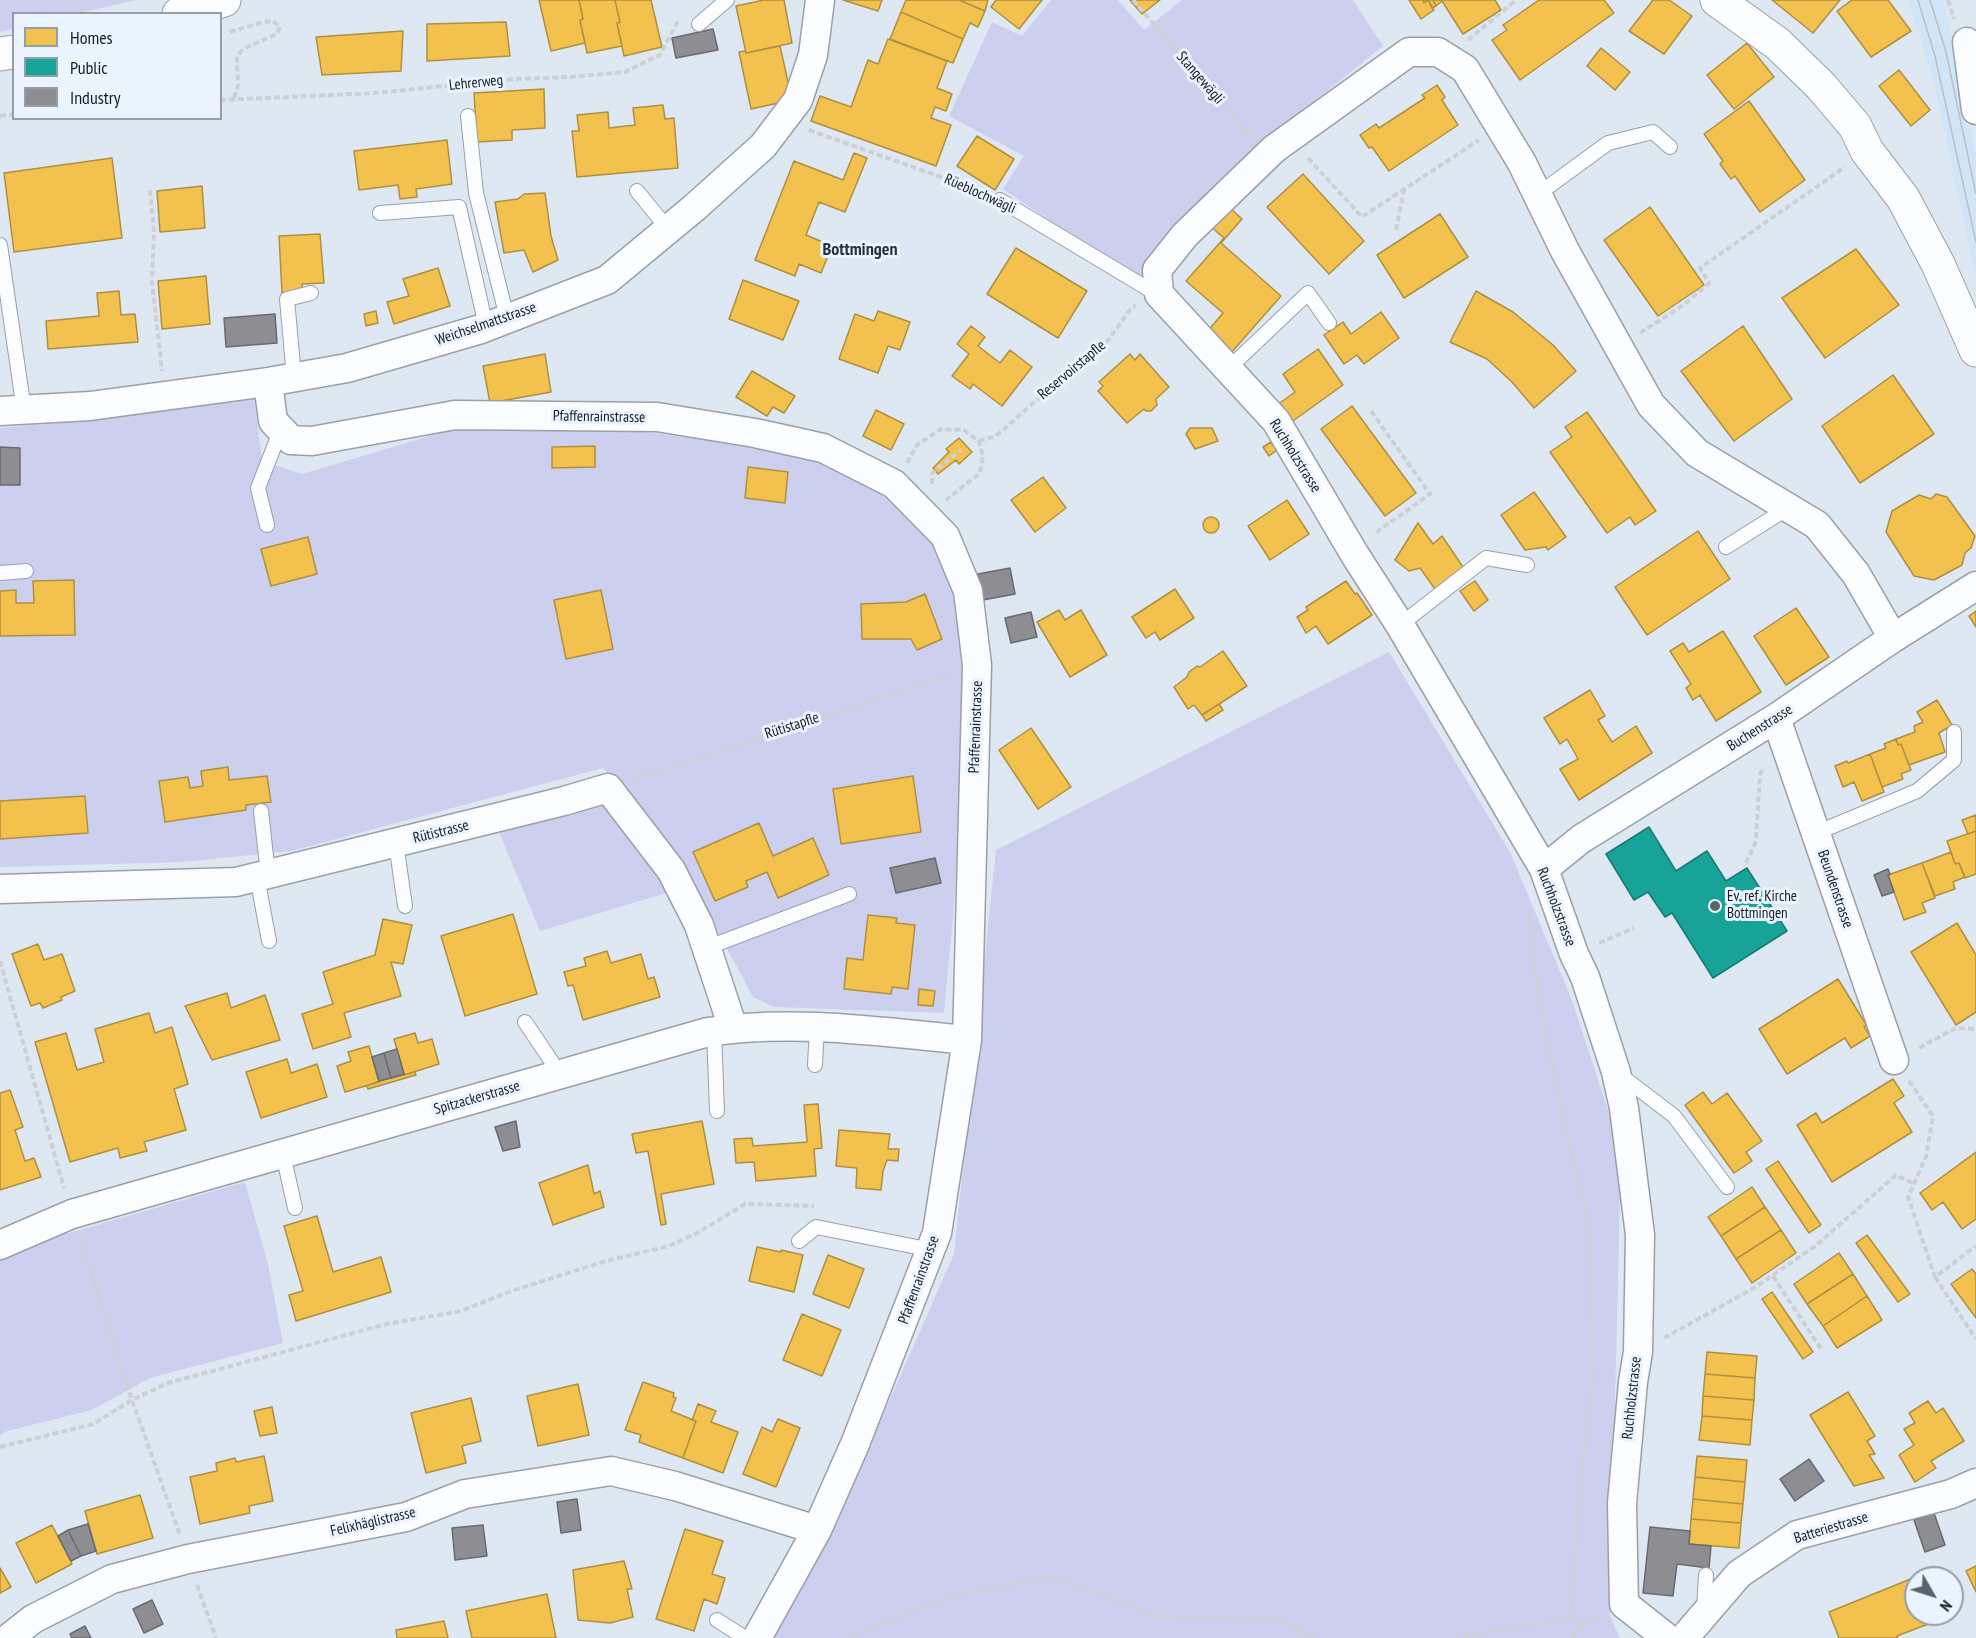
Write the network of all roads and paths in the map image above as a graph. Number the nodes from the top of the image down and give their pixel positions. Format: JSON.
{"nodes":[{"id":1,"x":224,"y":0,"type":"edge"},
{"id":2,"x":727,"y":0,"type":"edge"},
{"id":3,"x":820,"y":0,"type":"edge"},
{"id":4,"x":1133,"y":0,"type":"edge"},
{"id":5,"x":1516,"y":0,"type":"edge"},
{"id":6,"x":1717,"y":0,"type":"edge"},
{"id":7,"x":185,"y":12,"type":"edge"},
{"id":8,"x":685,"y":13,"type":"dead end"},
{"id":9,"x":699,"y":24,"type":"dead end"},
{"id":10,"x":226,"y":33,"type":"dead end"},
{"id":11,"x":1967,"y":42,"type":"dead end"},
{"id":12,"x":1451,"y":60,"type":"junction"},
{"id":13,"x":222,"y":100,"type":"edge"},
{"id":14,"x":233,"y":101,"type":"junction"},
{"id":15,"x":1976,"y":110,"type":"edge"},
{"id":16,"x":468,"y":116,"type":"dead end"},
{"id":17,"x":782,"y":121,"type":"junction"},
{"id":18,"x":1500,"y":127,"type":"junction"},
{"id":19,"x":1290,"y":138,"type":"junction"},
{"id":20,"x":1670,"y":147,"type":"dead end"},
{"id":21,"x":1867,"y":151,"type":"junction"},
{"id":22,"x":1267,"y":155,"type":"junction"},
{"id":23,"x":150,"y":190,"type":"dead end"},
{"id":24,"x":1404,"y":190,"type":"junction"},
{"id":25,"x":637,"y":191,"type":"dead end"},
{"id":26,"x":1537,"y":195,"type":"junction"},
{"id":27,"x":1000,"y":200,"type":"joint"},
{"id":28,"x":380,"y":213,"type":"dead end"},
{"id":29,"x":668,"y":229,"type":"junction"},
{"id":30,"x":1396,"y":230,"type":"dead end"},
{"id":31,"x":0,"y":245,"type":"edge"},
{"id":32,"x":311,"y":293,"type":"dead end"},
{"id":33,"x":1162,"y":298,"type":"junction"},
{"id":34,"x":497,"y":322,"type":"junction"},
{"id":35,"x":1329,"y":323,"type":"dead end"},
{"id":36,"x":1618,"y":346,"type":"junction"},
{"id":37,"x":1976,"y":350,"type":"edge"},
{"id":38,"x":1228,"y":369,"type":"junction"},
{"id":39,"x":281,"y":380,"type":"junction"},
{"id":40,"x":165,"y":396,"type":"junction"},
{"id":41,"x":12,"y":410,"type":"edge"},
{"id":42,"x":1371,"y":411,"type":"dead end"},
{"id":43,"x":281,"y":429,"type":"junction"},
{"id":44,"x":979,"y":441,"type":"junction"},
{"id":45,"x":961,"y":450,"type":"dead end"},
{"id":46,"x":932,"y":473,"type":"dead end"},
{"id":47,"x":894,"y":484,"type":"junction"},
{"id":48,"x":1788,"y":508,"type":"junction"},
{"id":49,"x":925,"y":515,"type":"junction"},
{"id":50,"x":267,"y":525,"type":"dead end"},
{"id":51,"x":1726,"y":547,"type":"dead end"},
{"id":52,"x":1352,"y":549,"type":"junction"},
{"id":53,"x":1527,"y":565,"type":"dead end"},
{"id":54,"x":26,"y":570,"type":"dead end"},
{"id":55,"x":0,"y":573,"type":"edge"},
{"id":56,"x":1976,"y":586,"type":"edge"},
{"id":57,"x":1400,"y":625,"type":"junction"},
{"id":58,"x":1893,"y":638,"type":"junction"},
{"id":59,"x":977,"y":665,"type":"junction"},
{"id":60,"x":1778,"y":725,"type":"junction"},
{"id":61,"x":1954,"y":732,"type":"dead end"},
{"id":62,"x":608,"y":788,"type":"junction"},
{"id":63,"x":261,"y":812,"type":"dead end"},
{"id":64,"x":1816,"y":833,"type":"junction"},
{"id":65,"x":396,"y":843,"type":"junction"},
{"id":66,"x":1746,"y":863,"type":"dead end"},
{"id":67,"x":1544,"y":869,"type":"junction"},
{"id":68,"x":262,"y":876,"type":"junction"},
{"id":69,"x":0,"y":889,"type":"edge"},
{"id":70,"x":849,"y":894,"type":"dead end"},
{"id":71,"x":405,"y":906,"type":"dead end"},
{"id":72,"x":1529,"y":911,"type":"dead end"},
{"id":73,"x":1634,"y":928,"type":"dead end"},
{"id":74,"x":269,"y":941,"type":"dead end"},
{"id":75,"x":706,"y":948,"type":"junction"},
{"id":76,"x":1574,"y":954,"type":"junction"},
{"id":77,"x":0,"y":961,"type":"edge"},
{"id":78,"x":525,"y":1022,"type":"dead end"},
{"id":79,"x":817,"y":1027,"type":"junction"},
{"id":80,"x":1976,"y":1029,"type":"edge"},
{"id":81,"x":724,"y":1030,"type":"junction"},
{"id":82,"x":967,"y":1040,"type":"junction"},
{"id":83,"x":1894,"y":1060,"type":"junction"},
{"id":84,"x":814,"y":1065,"type":"dead end"},
{"id":85,"x":1616,"y":1072,"type":"junction"},
{"id":86,"x":560,"y":1074,"type":"junction"},
{"id":87,"x":717,"y":1112,"type":"dead end"},
{"id":88,"x":283,"y":1154,"type":"junction"},
{"id":89,"x":1914,"y":1184,"type":"junction"},
{"id":90,"x":1726,"y":1186,"type":"dead end"},
{"id":91,"x":818,"y":1206,"type":"dead end"},
{"id":92,"x":295,"y":1208,"type":"dead end"},
{"id":93,"x":72,"y":1214,"type":"junction"},
{"id":94,"x":799,"y":1241,"type":"dead end"},
{"id":95,"x":0,"y":1245,"type":"edge"},
{"id":96,"x":1976,"y":1246,"type":"edge"},
{"id":97,"x":932,"y":1250,"type":"junction"},
{"id":98,"x":1773,"y":1276,"type":"junction"},
{"id":99,"x":1935,"y":1277,"type":"junction"},
{"id":100,"x":1976,"y":1340,"type":"edge"},
{"id":101,"x":1821,"y":1349,"type":"dead end"},
{"id":102,"x":1638,"y":1352,"type":"junction"},
{"id":103,"x":132,"y":1400,"type":"junction"},
{"id":104,"x":0,"y":1447,"type":"edge"},
{"id":105,"x":1976,"y":1483,"type":"edge"},
{"id":106,"x":817,"y":1530,"type":"junction"},
{"id":107,"x":188,"y":1559,"type":"junction"},
{"id":108,"x":1706,"y":1575,"type":"dead end"},
{"id":109,"x":1623,"y":1604,"type":"junction"},
{"id":110,"x":1704,"y":1614,"type":"junction"},
{"id":111,"x":1571,"y":1618,"type":"junction"},
{"id":112,"x":717,"y":1620,"type":"dead end"},
{"id":113,"x":1584,"y":1624,"type":"junction"},
{"id":114,"x":9,"y":1638,"type":"edge"},
{"id":115,"x":216,"y":1638,"type":"edge"},
{"id":116,"x":745,"y":1638,"type":"edge"},
{"id":117,"x":757,"y":1638,"type":"edge"},
{"id":118,"x":847,"y":1638,"type":"edge"},
{"id":119,"x":1317,"y":1638,"type":"edge"},
{"id":120,"x":1455,"y":1638,"type":"edge"},
{"id":121,"x":1572,"y":1638,"type":"edge"},
{"id":122,"x":1667,"y":1638,"type":"edge"},
{"id":123,"x":1684,"y":1638,"type":"edge"}],
"edges":[{"from":1,"to":7,"type":"main road"},
{"from":2,"to":9,"type":"lane"},
{"from":3,"to":17,"type":"street","name":"Weichselmattstrasse"},
{"from":4,"to":22,"type":"path","name":"Stangewägli"},
{"from":5,"to":12,"type":"path"},
{"from":6,"to":21,"type":"main road"},
{"from":8,"to":14,"type":"path","name":"Lehrerweg"},
{"from":10,"to":14,"type":"path"},
{"from":11,"to":15,"type":"street"},
{"from":12,"to":18,"type":"street"},
{"from":12,"to":19,"type":"street"},
{"from":13,"to":14,"type":"path","name":"Lehrerweg"},
{"from":16,"to":34,"type":"lane"},
{"from":17,"to":27,"type":"path","name":"Rüeblochwägli"},
{"from":17,"to":29,"type":"street","name":"Weichselmattstrasse"},
{"from":18,"to":24,"type":"path"},
{"from":18,"to":26,"type":"street"},
{"from":19,"to":22,"type":"street"},
{"from":19,"to":24,"type":"path"},
{"from":20,"to":26,"type":"lane"},
{"from":21,"to":36,"type":"path"},
{"from":21,"to":37,"type":"main road"},
{"from":22,"to":33,"type":"street"},
{"from":23,"to":40,"type":"path"},
{"from":24,"to":30,"type":"path"},
{"from":25,"to":29,"type":"lane"},
{"from":26,"to":36,"type":"street"},
{"from":27,"to":33,"type":"lane","name":"Rüeblochwägli"},
{"from":28,"to":34,"type":"lane"},
{"from":29,"to":34,"type":"street","name":"Weichselmattstrasse"},
{"from":31,"to":41,"type":"lane"},
{"from":32,"to":39,"type":"lane"},
{"from":33,"to":38,"type":"street","name":"Ruchholzstrasse"},
{"from":33,"to":44,"type":"path","name":"Reservoirstapfle"},
{"from":34,"to":39,"type":"street","name":"Weichselmattstrasse"},
{"from":35,"to":38,"type":"lane"},
{"from":36,"to":48,"type":"street"},
{"from":38,"to":52,"type":"street","name":"Ruchholzstrasse"},
{"from":39,"to":40,"type":"street","name":"Weichselmattstrasse"},
{"from":39,"to":43,"type":"street"},
{"from":40,"to":41,"type":"street","name":"Weichselmattstrasse"},
{"from":42,"to":52,"type":"path"},
{"from":43,"to":47,"type":"street","name":"Pfaffenrainstrasse"},
{"from":43,"to":50,"type":"lane"},
{"from":44,"to":47,"type":"path"},
{"from":44,"to":49,"type":"path"},
{"from":45,"to":46,"type":"path"},
{"from":47,"to":49,"type":"street","name":"Pfaffenrainstrasse"},
{"from":48,"to":51,"type":"lane"},
{"from":48,"to":58,"type":"street"},
{"from":49,"to":59,"type":"street","name":"Pfaffenrainstrasse"},
{"from":52,"to":57,"type":"street","name":"Ruchholzstrasse"},
{"from":53,"to":57,"type":"lane"},
{"from":54,"to":55,"type":"lane"},
{"from":56,"to":58,"type":"street","name":"Buchenstrasse"},
{"from":57,"to":67,"type":"street","name":"Ruchholzstrasse"},
{"from":58,"to":60,"type":"street","name":"Buchenstrasse"},
{"from":59,"to":62,"type":"path","name":"Rütistapfle"},
{"from":59,"to":82,"type":"street","name":"Pfaffenrainstrasse"},
{"from":60,"to":64,"type":"street","name":"Beundenstrasse"},
{"from":60,"to":66,"type":"path"},
{"from":60,"to":67,"type":"street","name":"Buchenstrasse"},
{"from":61,"to":64,"type":"lane"},
{"from":62,"to":65,"type":"street","name":"Rütistrasse"},
{"from":62,"to":75,"type":"street"},
{"from":63,"to":68,"type":"lane"},
{"from":64,"to":83,"type":"street","name":"Beundenstrasse"},
{"from":65,"to":68,"type":"street","name":"Rütistrasse"},
{"from":65,"to":71,"type":"lane"},
{"from":67,"to":76,"type":"street","name":"Ruchholzstrasse"},
{"from":68,"to":69,"type":"street","name":"Rütistrasse"},
{"from":68,"to":74,"type":"lane"},
{"from":70,"to":75,"type":"lane"},
{"from":72,"to":111,"type":"path"},
{"from":73,"to":76,"type":"path"},
{"from":75,"to":81,"type":"street"},
{"from":76,"to":85,"type":"street","name":"Ruchholzstrasse"},
{"from":77,"to":93,"type":"path"},
{"from":78,"to":86,"type":"lane"},
{"from":79,"to":81,"type":"street","name":"Spitzackerstrasse"},
{"from":79,"to":82,"type":"street","name":"Spitzackerstrasse"},
{"from":79,"to":84,"type":"lane"},
{"from":80,"to":83,"type":"path"},
{"from":81,"to":86,"type":"street","name":"Spitzackerstrasse"},
{"from":81,"to":87,"type":"lane"},
{"from":82,"to":97,"type":"street","name":"Pfaffenrainstrasse"},
{"from":83,"to":89,"type":"path"},
{"from":85,"to":90,"type":"lane"},
{"from":85,"to":102,"type":"street","name":"Ruchholzstrasse"},
{"from":86,"to":88,"type":"street","name":"Spitzackerstrasse"},
{"from":88,"to":92,"type":"lane"},
{"from":88,"to":93,"type":"street","name":"Spitzackerstrasse"},
{"from":89,"to":98,"type":"path"},
{"from":89,"to":99,"type":"path"},
{"from":91,"to":103,"type":"path"},
{"from":93,"to":95,"type":"street","name":"Spitzackerstrasse"},
{"from":93,"to":103,"type":"path"},
{"from":94,"to":97,"type":"lane"},
{"from":96,"to":99,"type":"path"},
{"from":97,"to":106,"type":"street","name":"Pfaffenrainstrasse"},
{"from":98,"to":101,"type":"path"},
{"from":98,"to":102,"type":"path"},
{"from":99,"to":100,"type":"path"},
{"from":102,"to":109,"type":"street","name":"Ruchholzstrasse"},
{"from":103,"to":104,"type":"path"},
{"from":103,"to":107,"type":"path"},
{"from":105,"to":110,"type":"street","name":"Batteriestrasse"},
{"from":106,"to":107,"type":"street","name":"Felixhäglistrasse"},
{"from":106,"to":117,"type":"street","name":"Pfaffenrainstrasse"},
{"from":107,"to":114,"type":"street","name":"Felixhäglistrasse"},
{"from":107,"to":115,"type":"path"},
{"from":108,"to":110,"type":"lane"},
{"from":109,"to":113,"type":"path"},
{"from":109,"to":122,"type":"street"},
{"from":110,"to":123,"type":"street","name":"Batteriestrasse"},
{"from":111,"to":113,"type":"path"},
{"from":111,"to":120,"type":"path"},
{"from":112,"to":116,"type":"lane"},
{"from":113,"to":121,"type":"path"},
{"from":118,"to":119,"type":"path"}]}
